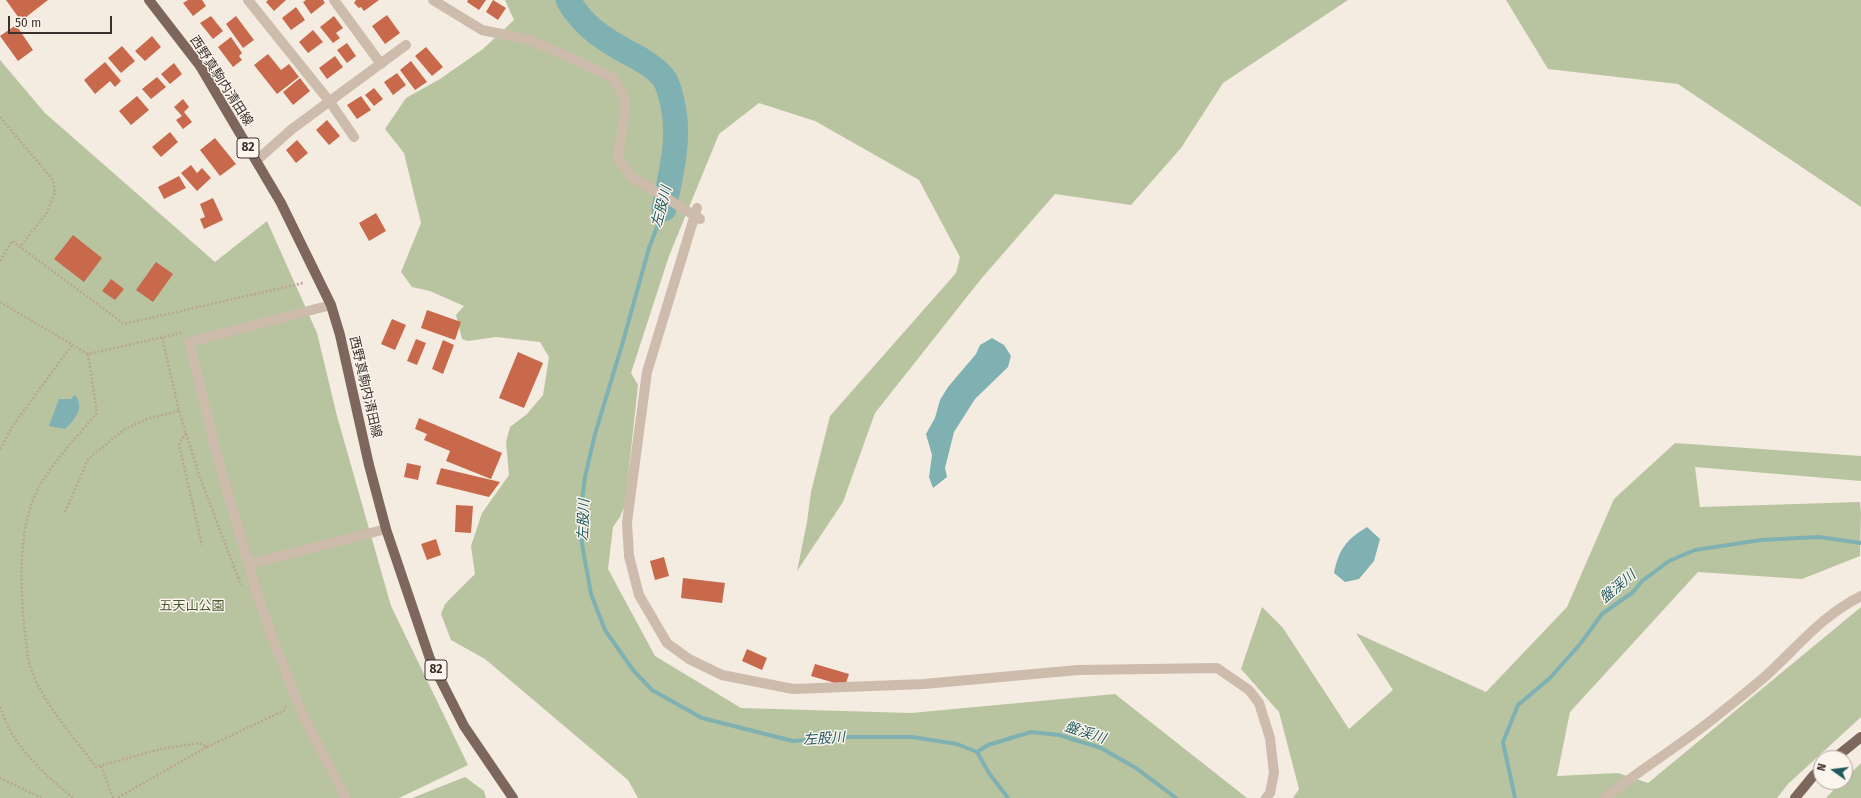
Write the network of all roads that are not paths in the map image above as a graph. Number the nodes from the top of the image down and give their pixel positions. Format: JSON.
{"nodes":[{"id":1,"x":149,"y":0,"type":"edge"},
{"id":2,"x":248,"y":0,"type":"edge"},
{"id":3,"x":334,"y":0,"type":"edge"},
{"id":4,"x":433,"y":0,"type":"edge"},
{"id":5,"x":406,"y":45,"type":"dead end"},
{"id":6,"x":381,"y":64,"type":"junction"},
{"id":7,"x":330,"y":102,"type":"junction"},
{"id":8,"x":354,"y":137,"type":"dead end"},
{"id":9,"x":256,"y":161,"type":"junction"},
{"id":10,"x":697,"y":208,"type":"dead end"},
{"id":11,"x":700,"y":220,"type":"dead end"},
{"id":12,"x":331,"y":305,"type":"junction"},
{"id":13,"x":386,"y":528,"type":"junction"},
{"id":14,"x":249,"y":564,"type":"junction"},
{"id":15,"x":1861,"y":596,"type":"edge"},
{"id":16,"x":1861,"y":737,"type":"edge"},
{"id":17,"x":1845,"y":750,"type":"edge"},
{"id":18,"x":1813,"y":776,"type":"edge"},
{"id":19,"x":346,"y":798,"type":"edge"},
{"id":20,"x":513,"y":798,"type":"edge"},
{"id":21,"x":1266,"y":798,"type":"edge"},
{"id":22,"x":1605,"y":798,"type":"edge"},
{"id":23,"x":1795,"y":798,"type":"edge"}],
"edges":[{"from":1,"to":9,"type":"main road","name":"西野真駒内清田線","number":"82"},
{"from":2,"to":7,"type":"street"},
{"from":3,"to":6,"type":"street"},
{"from":4,"to":11,"type":"street","bridge":true},
{"from":5,"to":6,"type":"street"},
{"from":6,"to":7,"type":"street"},
{"from":7,"to":8,"type":"street"},
{"from":7,"to":9,"type":"street"},
{"from":9,"to":12,"type":"main road","name":"西野真駒内清田線","number":"82"},
{"from":10,"to":21,"type":"street"},
{"from":12,"to":13,"type":"main road","name":"西野真駒内清田線","number":"82"},
{"from":12,"to":14,"type":"street"},
{"from":13,"to":14,"type":"street"},
{"from":13,"to":20,"type":"main road","name":"西野真駒内清田線","number":"82"},
{"from":14,"to":19,"type":"street"},
{"from":15,"to":22,"type":"street"},
{"from":16,"to":17,"type":"main road"},
{"from":18,"to":23,"type":"main road"}]}
